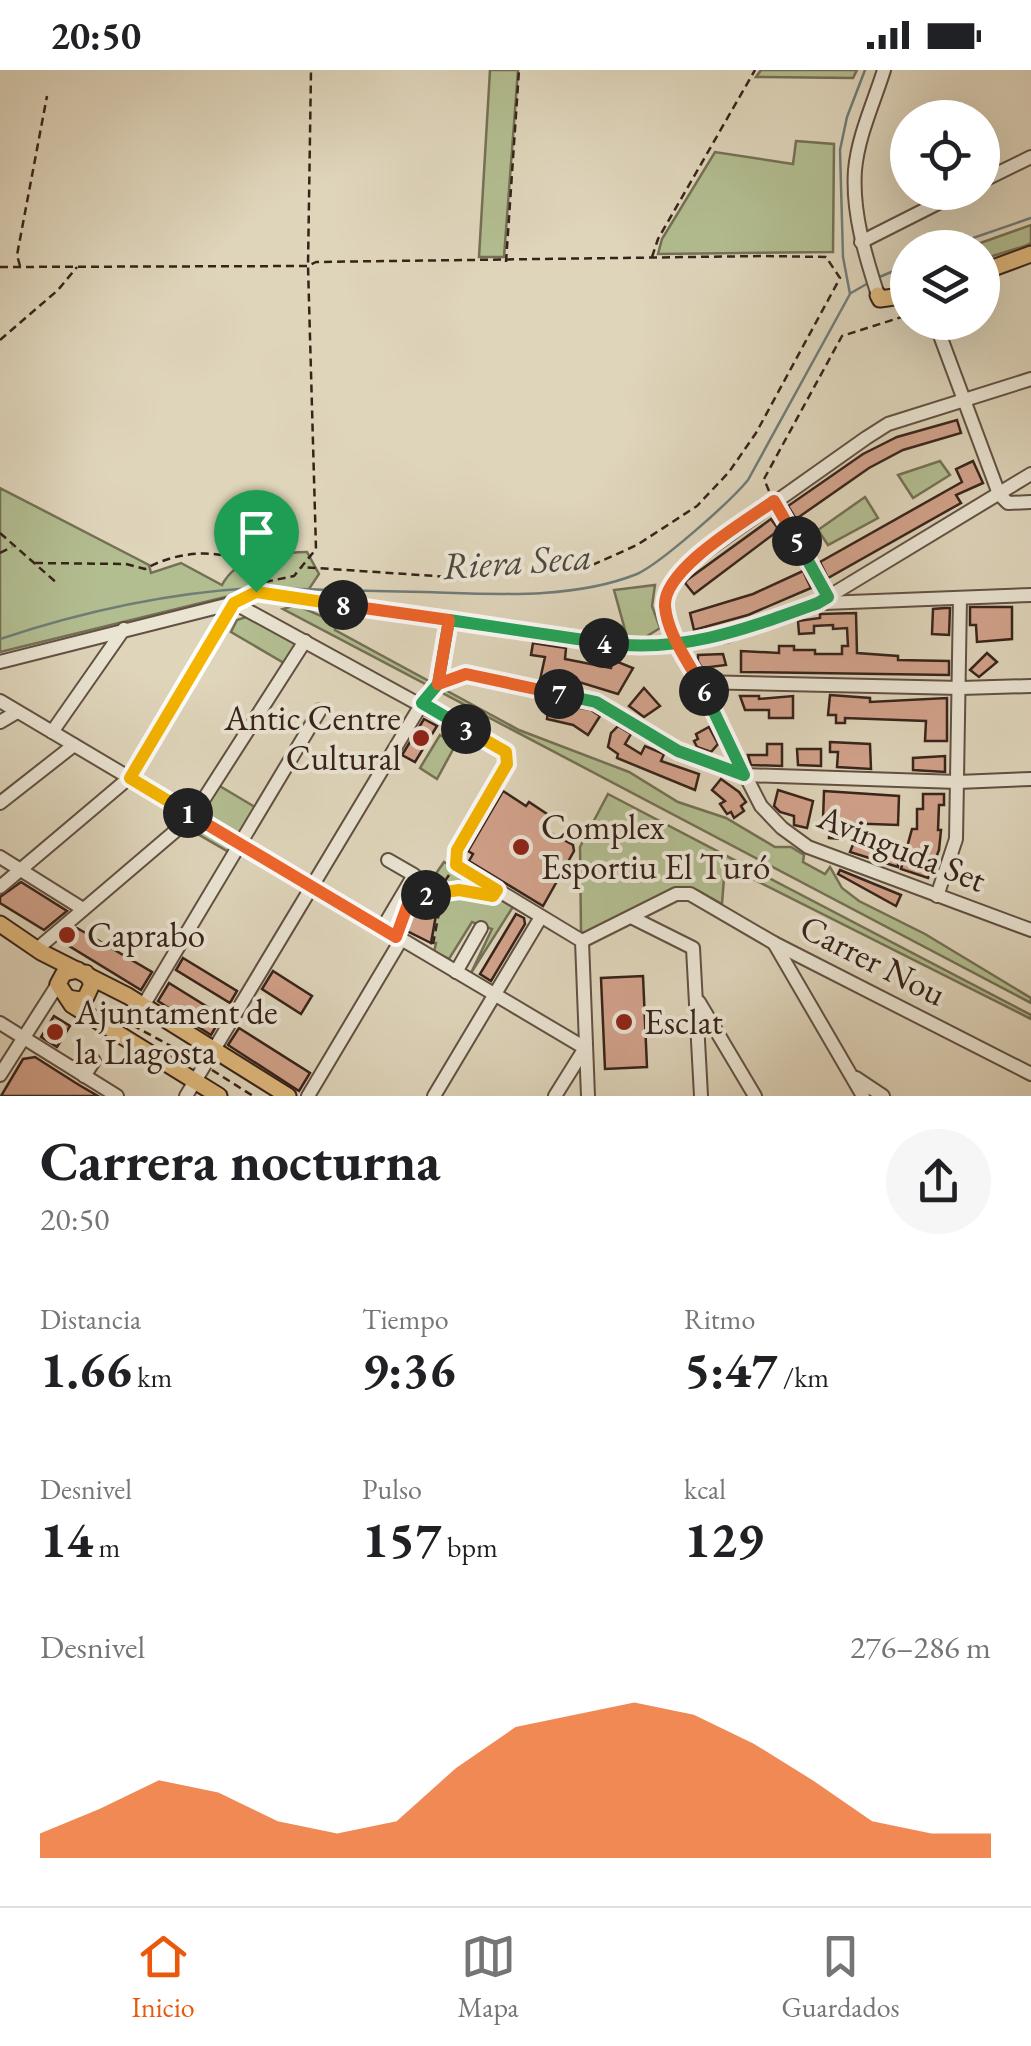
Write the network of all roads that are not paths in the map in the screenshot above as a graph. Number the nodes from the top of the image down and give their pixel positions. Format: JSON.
{"nodes":[{"id":1,"x":884,"y":70,"type":"edge"},
{"id":2,"x":1031,"y":157,"type":"edge"},
{"id":3,"x":1000,"y":172,"type":"edge"},
{"id":4,"x":924,"y":210,"type":"edge"},
{"id":5,"x":861,"y":242,"type":"junction"},
{"id":6,"x":1031,"y":254,"type":"edge"},
{"id":7,"x":1000,"y":265,"type":"edge"},
{"id":8,"x":878,"y":295,"type":"joint"},
{"id":9,"x":890,"y":299,"type":"edge"},
{"id":10,"x":942,"y":340,"type":"edge"},
{"id":11,"x":1031,"y":380,"type":"edge"},
{"id":12,"x":964,"y":401,"type":"junction"},
{"id":13,"x":1031,"y":474,"type":"edge"},
{"id":14,"x":999,"y":494,"type":"junction"},
{"id":15,"x":1031,"y":502,"type":"edge"},
{"id":16,"x":250,"y":594,"type":"junction"},
{"id":17,"x":1031,"y":595,"type":"edge"},
{"id":18,"x":960,"y":598,"type":"junction"},
{"id":19,"x":823,"y":600,"type":"junction"},
{"id":20,"x":449,"y":620,"type":"junction"},
{"id":21,"x":124,"y":629,"type":"junction"},
{"id":22,"x":305,"y":641,"type":"junction"},
{"id":23,"x":680,"y":645,"type":"junction"},
{"id":24,"x":0,"y":662,"type":"edge"},
{"id":25,"x":699,"y":682,"type":"junction"},
{"id":26,"x":438,"y":684,"type":"junction"},
{"id":27,"x":1031,"y":686,"type":"edge"},
{"id":28,"x":961,"y":688,"type":"junction"},
{"id":29,"x":0,"y":701,"type":"edge"},
{"id":30,"x":422,"y":703,"type":"junction"},
{"id":31,"x":320,"y":710,"type":"dead end"},
{"id":32,"x":18,"y":712,"type":"junction"},
{"id":33,"x":0,"y":722,"type":"edge"},
{"id":34,"x":52,"y":732,"type":"junction"},
{"id":35,"x":74,"y":745,"type":"junction"},
{"id":36,"x":744,"y":775,"type":"junction"},
{"id":37,"x":130,"y":778,"type":"junction"},
{"id":38,"x":1031,"y":779,"type":"edge"},
{"id":39,"x":958,"y":782,"type":"junction"},
{"id":40,"x":0,"y":803,"type":"edge"},
{"id":41,"x":192,"y":816,"type":"junction"},
{"id":42,"x":242,"y":845,"type":"junction"},
{"id":43,"x":0,"y":857,"type":"edge"},
{"id":44,"x":388,"y":860,"type":"dead end"},
{"id":45,"x":19,"y":869,"type":"junction"},
{"id":46,"x":0,"y":887,"type":"edge"},
{"id":47,"x":313,"y":887,"type":"junction"},
{"id":48,"x":937,"y":896,"type":"junction"},
{"id":49,"x":83,"y":909,"type":"junction"},
{"id":50,"x":541,"y":916,"type":"junction"},
{"id":51,"x":633,"y":918,"type":"junction"},
{"id":52,"x":0,"y":924,"type":"edge"},
{"id":53,"x":481,"y":928,"type":"dead end"},
{"id":54,"x":382,"y":929,"type":"junction"},
{"id":55,"x":1031,"y":930,"type":"edge"},
{"id":56,"x":401,"y":940,"type":"junction"},
{"id":57,"x":582,"y":941,"type":"junction"},
{"id":58,"x":774,"y":942,"type":"junction"},
{"id":59,"x":39,"y":951,"type":"junction"},
{"id":60,"x":83,"y":972,"type":"junction"},
{"id":61,"x":456,"y":972,"type":"junction"},
{"id":62,"x":62,"y":986,"type":"junction"},
{"id":63,"x":495,"y":995,"type":"junction"},
{"id":64,"x":698,"y":1000,"type":"junction"},
{"id":65,"x":143,"y":1006,"type":"junction"},
{"id":66,"x":0,"y":1023,"type":"edge"},
{"id":67,"x":22,"y":1038,"type":"junction"},
{"id":68,"x":585,"y":1048,"type":"junction"},
{"id":69,"x":215,"y":1050,"type":"junction"},
{"id":70,"x":94,"y":1061,"type":"dead end"},
{"id":71,"x":1031,"y":1074,"type":"edge"},
{"id":72,"x":0,"y":1075,"type":"edge"},
{"id":73,"x":851,"y":1075,"type":"junction"},
{"id":74,"x":84,"y":1076,"type":"junction"},
{"id":75,"x":190,"y":1088,"type":"edge"},
{"id":76,"x":117,"y":1096,"type":"edge"},
{"id":77,"x":220,"y":1096,"type":"edge"},
{"id":78,"x":288,"y":1096,"type":"edge"},
{"id":79,"x":308,"y":1096,"type":"edge"},
{"id":80,"x":434,"y":1096,"type":"edge"},
{"id":81,"x":555,"y":1096,"type":"edge"},
{"id":82,"x":588,"y":1096,"type":"edge"},
{"id":83,"x":701,"y":1096,"type":"edge"},
{"id":84,"x":754,"y":1096,"type":"edge"},
{"id":85,"x":864,"y":1096,"type":"edge"},
{"id":86,"x":883,"y":1096,"type":"edge"}],
"edges":[{"from":1,"to":5,"type":"street"},
{"from":2,"to":3,"type":"street"},
{"from":4,"to":5,"type":"street"},
{"from":5,"to":8,"type":"street"},
{"from":6,"to":7,"type":"main road"},
{"from":8,"to":9,"type":"main road"},
{"from":10,"to":12,"type":"street"},
{"from":11,"to":12,"type":"street","name":"Avinguda Set"},
{"from":12,"to":14,"type":"street"},
{"from":12,"to":23,"type":"street","name":"Avinguda Set"},
{"from":13,"to":14,"type":"street"},
{"from":14,"to":15,"type":"street"},
{"from":14,"to":19,"type":"street"},
{"from":16,"to":20,"type":"street"},
{"from":16,"to":21,"type":"street"},
{"from":16,"to":22,"type":"street"},
{"from":16,"to":37,"type":"street"},
{"from":17,"to":18,"type":"street"},
{"from":18,"to":19,"type":"street"},
{"from":18,"to":28,"type":"street"},
{"from":19,"to":23,"type":"street"},
{"from":20,"to":23,"type":"street"},
{"from":20,"to":26,"type":"street"},
{"from":21,"to":24,"type":"street"},
{"from":21,"to":34,"type":"street"},
{"from":22,"to":30,"type":"street"},
{"from":22,"to":41,"type":"street"},
{"from":23,"to":25,"type":"street","name":"Avinguda Set"},
{"from":25,"to":28,"type":"street"},
{"from":25,"to":36,"type":"street","name":"Avinguda Set"},
{"from":26,"to":30,"type":"street"},
{"from":26,"to":36,"type":"street"},
{"from":27,"to":28,"type":"street"},
{"from":28,"to":39,"type":"street"},
{"from":29,"to":32,"type":"street"},
{"from":30,"to":47,"type":"street"},
{"from":30,"to":50,"type":"street"},
{"from":31,"to":42,"type":"street"},
{"from":32,"to":33,"type":"street"},
{"from":32,"to":34,"type":"street"},
{"from":34,"to":35,"type":"street"},
{"from":35,"to":37,"type":"street"},
{"from":35,"to":40,"type":"street"},
{"from":36,"to":39,"type":"street"},
{"from":36,"to":48,"type":"street","name":"Avinguda Set"},
{"from":37,"to":41,"type":"street"},
{"from":37,"to":45,"type":"street"},
{"from":38,"to":39,"type":"street"},
{"from":39,"to":48,"type":"street"},
{"from":41,"to":42,"type":"street"},
{"from":41,"to":49,"type":"street"},
{"from":42,"to":47,"type":"street"},
{"from":42,"to":65,"type":"street"},
{"from":43,"to":45,"type":"street"},
{"from":44,"to":54,"type":"street"},
{"from":45,"to":46,"type":"street"},
{"from":45,"to":49,"type":"street"},
{"from":47,"to":54,"type":"street"},
{"from":47,"to":69,"type":"street"},
{"from":48,"to":55,"type":"street","name":"Avinguda Set"},
{"from":49,"to":59,"type":"street"},
{"from":50,"to":57,"type":"street"},
{"from":50,"to":63,"type":"street"},
{"from":51,"to":57,"type":"street","name":"Carrer Nou"},
{"from":51,"to":58,"type":"street","name":"Carrer Nou"},
{"from":51,"to":64,"type":"street"},
{"from":52,"to":59,"type":"main road"},
{"from":53,"to":61,"type":"street"},
{"from":54,"to":56,"type":"street"},
{"from":56,"to":61,"type":"street"},
{"from":56,"to":79,"type":"street"},
{"from":57,"to":68,"type":"street"},
{"from":58,"to":71,"type":"street","name":"Carrer Nou"},
{"from":58,"to":73,"type":"street"},
{"from":59,"to":60,"type":"main road"},
{"from":59,"to":62,"type":"main road"},
{"from":60,"to":62,"type":"main road"},
{"from":60,"to":62,"type":"main road"},
{"from":60,"to":65,"type":"main road"},
{"from":61,"to":63,"type":"street"},
{"from":62,"to":67,"type":"street"},
{"from":62,"to":75,"type":"main road"},
{"from":63,"to":68,"type":"street"},
{"from":63,"to":80,"type":"street"},
{"from":64,"to":83,"type":"street"},
{"from":64,"to":84,"type":"street"},
{"from":65,"to":69,"type":"main road"},
{"from":66,"to":67,"type":"street"},
{"from":67,"to":72,"type":"street"},
{"from":67,"to":74,"type":"street"},
{"from":68,"to":81,"type":"street"},
{"from":68,"to":82,"type":"street"},
{"from":69,"to":75,"type":"street"},
{"from":69,"to":78,"type":"main road"},
{"from":70,"to":74,"type":"street"},
{"from":73,"to":85,"type":"street"},
{"from":73,"to":86,"type":"street"},
{"from":74,"to":76,"type":"street"},
{"from":75,"to":77,"type":"main road"}]}
